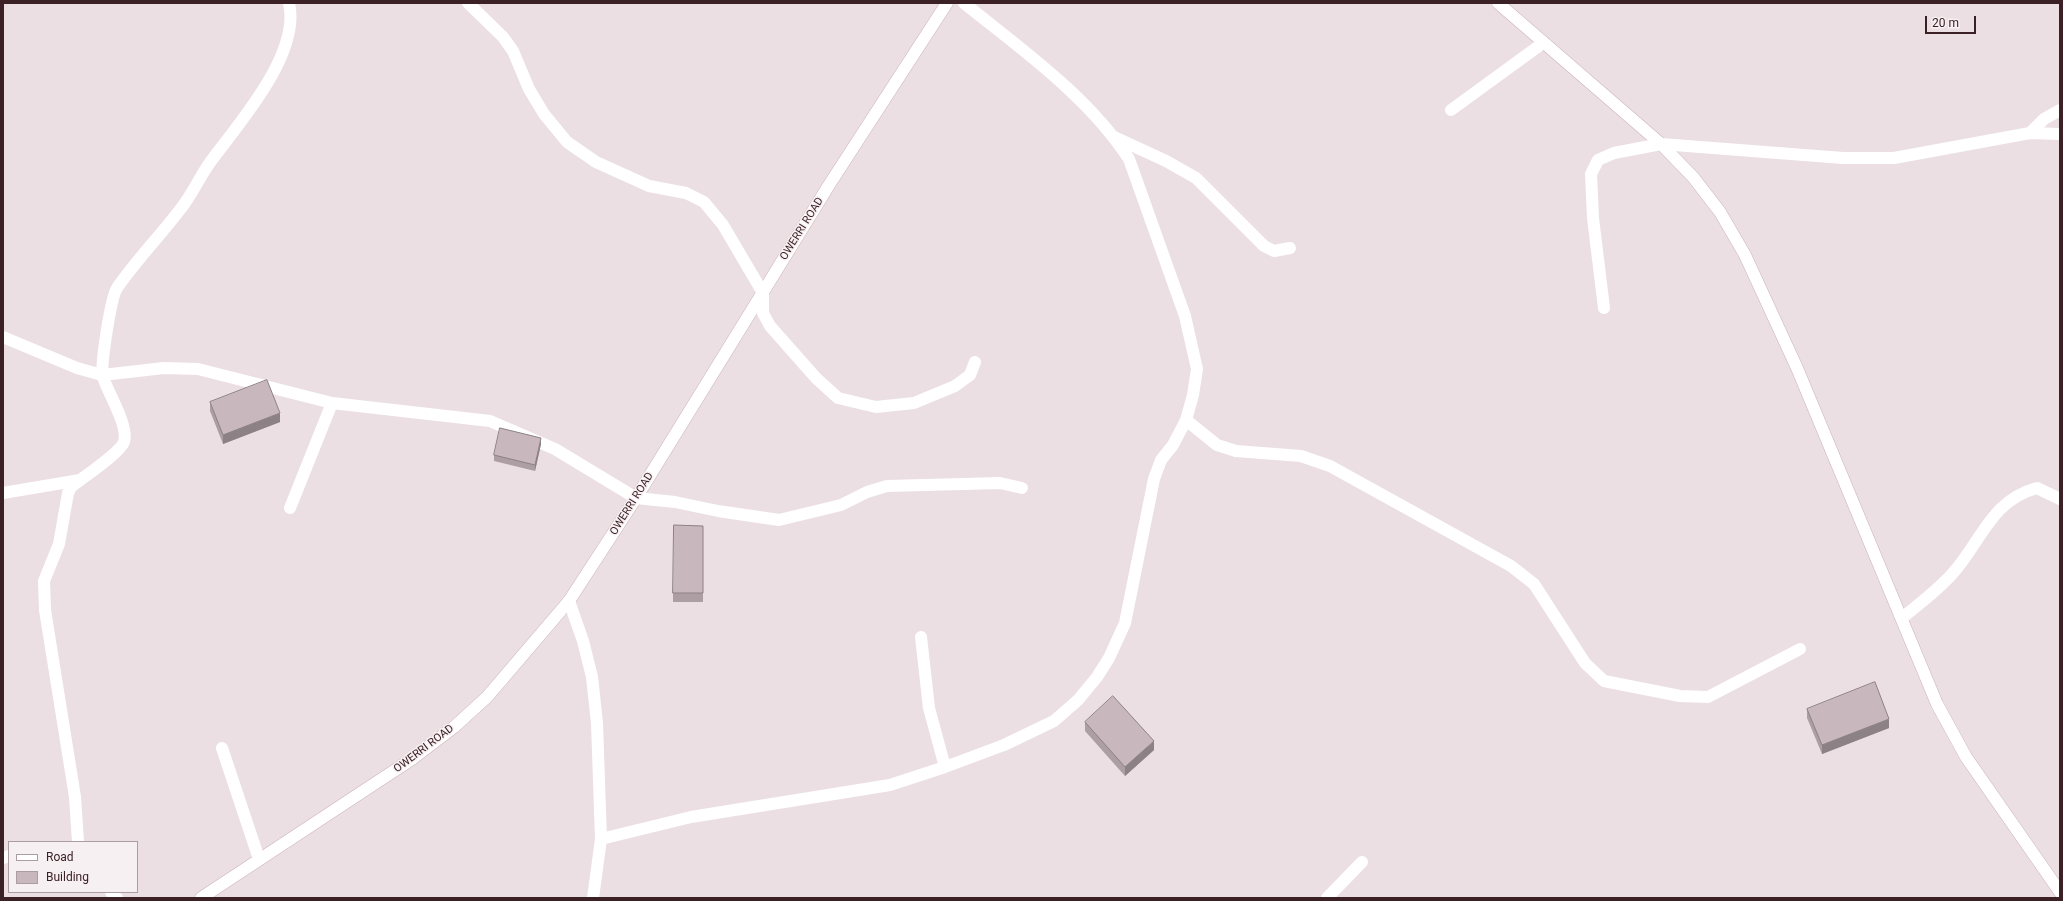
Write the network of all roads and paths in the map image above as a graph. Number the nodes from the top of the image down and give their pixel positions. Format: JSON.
{"nodes":[{"id":1,"x":289,"y":3,"type":"edge"},
{"id":2,"x":468,"y":3,"type":"edge"},
{"id":3,"x":947,"y":3,"type":"edge"},
{"id":4,"x":964,"y":3,"type":"edge"},
{"id":5,"x":1498,"y":3,"type":"edge"},
{"id":6,"x":1544,"y":43,"type":"junction"},
{"id":7,"x":1451,"y":110,"type":"dead end"},
{"id":8,"x":2060,"y":110,"type":"edge"},
{"id":9,"x":2030,"y":133,"type":"junction"},
{"id":10,"x":2060,"y":134,"type":"edge"},
{"id":11,"x":1114,"y":137,"type":"junction"},
{"id":12,"x":1661,"y":144,"type":"junction"},
{"id":13,"x":1290,"y":248,"type":"dead end"},
{"id":14,"x":763,"y":293,"type":"junction"},
{"id":15,"x":1604,"y":308,"type":"dead end"},
{"id":16,"x":3,"y":337,"type":"edge"},
{"id":17,"x":975,"y":362,"type":"dead end"},
{"id":18,"x":102,"y":375,"type":"junction"},
{"id":19,"x":332,"y":403,"type":"junction"},
{"id":20,"x":1186,"y":420,"type":"junction"},
{"id":21,"x":80,"y":480,"type":"junction"},
{"id":22,"x":1022,"y":488,"type":"dead end"},
{"id":23,"x":3,"y":493,"type":"edge"},
{"id":24,"x":636,"y":498,"type":"junction"},
{"id":25,"x":2060,"y":499,"type":"edge"},
{"id":26,"x":290,"y":508,"type":"dead end"},
{"id":27,"x":570,"y":601,"type":"junction"},
{"id":28,"x":1902,"y":618,"type":"junction"},
{"id":29,"x":920,"y":637,"type":"dead end"},
{"id":30,"x":1800,"y":649,"type":"dead end"},
{"id":31,"x":222,"y":748,"type":"dead end"},
{"id":32,"x":945,"y":767,"type":"junction"},
{"id":33,"x":601,"y":839,"type":"junction"},
{"id":34,"x":78,"y":841,"type":"edge"},
{"id":35,"x":259,"y":859,"type":"junction"},
{"id":36,"x":1362,"y":862,"type":"dead end"},
{"id":37,"x":2059,"y":887,"type":"edge"},
{"id":38,"x":201,"y":898,"type":"edge"},
{"id":39,"x":593,"y":898,"type":"edge"},
{"id":40,"x":1327,"y":898,"type":"edge"}],
"edges":[{"from":1,"to":18,"type":"street"},
{"from":2,"to":14,"type":"street"},
{"from":3,"to":14,"type":"street","name":"OWERRI ROAD"},
{"from":4,"to":11,"type":"street"},
{"from":5,"to":6,"type":"street"},
{"from":6,"to":7,"type":"street"},
{"from":6,"to":12,"type":"street"},
{"from":8,"to":9,"type":"street"},
{"from":9,"to":10,"type":"street"},
{"from":9,"to":12,"type":"street"},
{"from":11,"to":13,"type":"street"},
{"from":11,"to":20,"type":"street"},
{"from":12,"to":15,"type":"street"},
{"from":12,"to":28,"type":"street"},
{"from":14,"to":17,"type":"street"},
{"from":14,"to":24,"type":"street","name":"OWERRI ROAD"},
{"from":16,"to":18,"type":"street"},
{"from":18,"to":19,"type":"street"},
{"from":18,"to":21,"type":"street"},
{"from":19,"to":24,"type":"street"},
{"from":19,"to":26,"type":"street"},
{"from":20,"to":30,"type":"street"},
{"from":20,"to":32,"type":"street"},
{"from":21,"to":23,"type":"street"},
{"from":21,"to":34,"type":"street"},
{"from":22,"to":24,"type":"street"},
{"from":24,"to":27,"type":"street","name":"OWERRI ROAD"},
{"from":25,"to":28,"type":"street"},
{"from":27,"to":33,"type":"street"},
{"from":27,"to":35,"type":"street","name":"OWERRI ROAD"},
{"from":28,"to":37,"type":"street"},
{"from":29,"to":32,"type":"street"},
{"from":31,"to":35,"type":"street"},
{"from":32,"to":33,"type":"street"},
{"from":33,"to":39,"type":"street"},
{"from":35,"to":38,"type":"street","name":"OWERRI ROAD"},
{"from":36,"to":40,"type":"street"}]}
